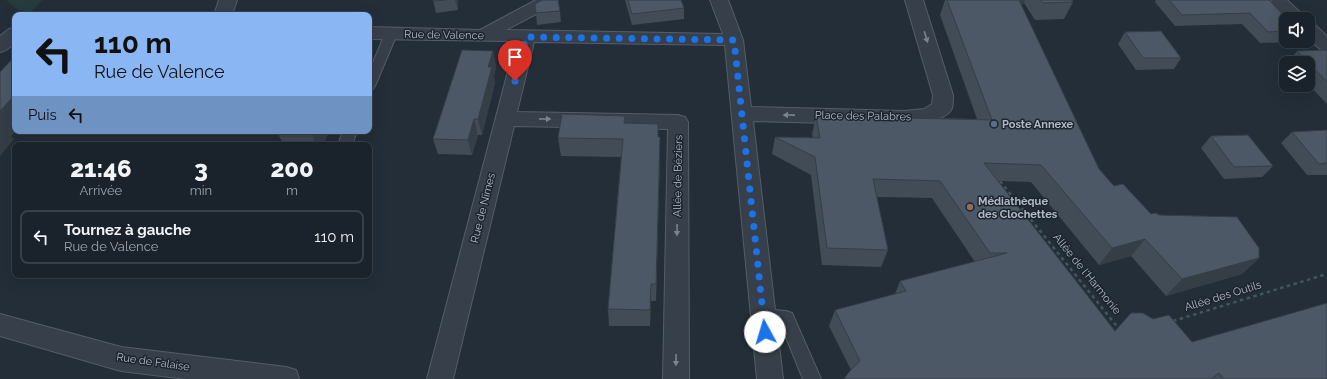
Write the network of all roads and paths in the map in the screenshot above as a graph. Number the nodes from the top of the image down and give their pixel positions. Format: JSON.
{"nodes":[{"id":1,"x":228,"y":0,"type":"edge"},
{"id":2,"x":549,"y":0,"type":"edge"},
{"id":3,"x":719,"y":0,"type":"edge"},
{"id":4,"x":914,"y":0,"type":"edge"},
{"id":5,"x":1277,"y":0,"type":"edge"},
{"id":6,"x":224,"y":12,"type":"edge"},
{"id":7,"x":1290,"y":12,"type":"edge"},
{"id":8,"x":0,"y":26,"type":"edge"},
{"id":9,"x":12,"y":26,"type":"edge"},
{"id":10,"x":372,"y":33,"type":"edge"},
{"id":11,"x":391,"y":34,"type":"junction"},
{"id":12,"x":1315,"y":35,"type":"edge"},
{"id":13,"x":12,"y":36,"type":"edge"},
{"id":14,"x":482,"y":36,"type":"junction"},
{"id":15,"x":526,"y":37,"type":"junction"},
{"id":16,"x":734,"y":40,"type":"junction"},
{"id":17,"x":0,"y":46,"type":"edge"},
{"id":18,"x":1327,"y":46,"type":"edge"},
{"id":19,"x":372,"y":79,"type":"edge"},
{"id":20,"x":743,"y":114,"type":"junction"},
{"id":21,"x":506,"y":118,"type":"junction"},
{"id":22,"x":1000,"y":181,"type":"edge"},
{"id":23,"x":1327,"y":274,"type":"edge"},
{"id":24,"x":763,"y":316,"type":"junction"},
{"id":25,"x":1170,"y":322,"type":"edge"},
{"id":26,"x":0,"y":325,"type":"edge"},
{"id":27,"x":1120,"y":330,"type":"edge"},
{"id":28,"x":286,"y":379,"type":"edge"},
{"id":29,"x":440,"y":379,"type":"edge"},
{"id":30,"x":676,"y":379,"type":"edge"},
{"id":31,"x":770,"y":379,"type":"edge"},
{"id":32,"x":812,"y":379,"type":"edge"}],
"edges":[{"from":1,"to":6,"type":"street"},
{"from":2,"to":14,"type":"street"},
{"from":3,"to":16,"type":"street"},
{"from":4,"to":20,"type":"street","name":"Place des Palabres","one_way":true},
{"from":5,"to":7,"type":"street"},
{"from":8,"to":9,"type":"street"},
{"from":10,"to":11,"type":"street","name":"Rue de Valence"},
{"from":11,"to":14,"type":"street","name":"Rue de Valence"},
{"from":11,"to":19,"type":"lane"},
{"from":12,"to":18,"type":"street"},
{"from":13,"to":17,"type":"street"},
{"from":14,"to":15,"type":"street","name":"Rue de Valence"},
{"from":15,"to":16,"type":"street","name":"Rue de Valence"},
{"from":15,"to":21,"type":"street","name":"Rue de Nîmes"},
{"from":16,"to":20,"type":"street"},
{"from":20,"to":24,"type":"street"},
{"from":21,"to":29,"type":"street","name":"Rue de Nîmes"},
{"from":21,"to":30,"type":"street","name":"Allée de Béziers","one_way":true},
{"from":22,"to":27,"type":"path","name":"Allée de l'Harmonie"},
{"from":23,"to":25,"type":"path","name":"Allée des Outils"},
{"from":24,"to":31,"type":"street"},
{"from":24,"to":32,"type":"lane"},
{"from":26,"to":28,"type":"street","name":"Rue de Falaise"}]}
